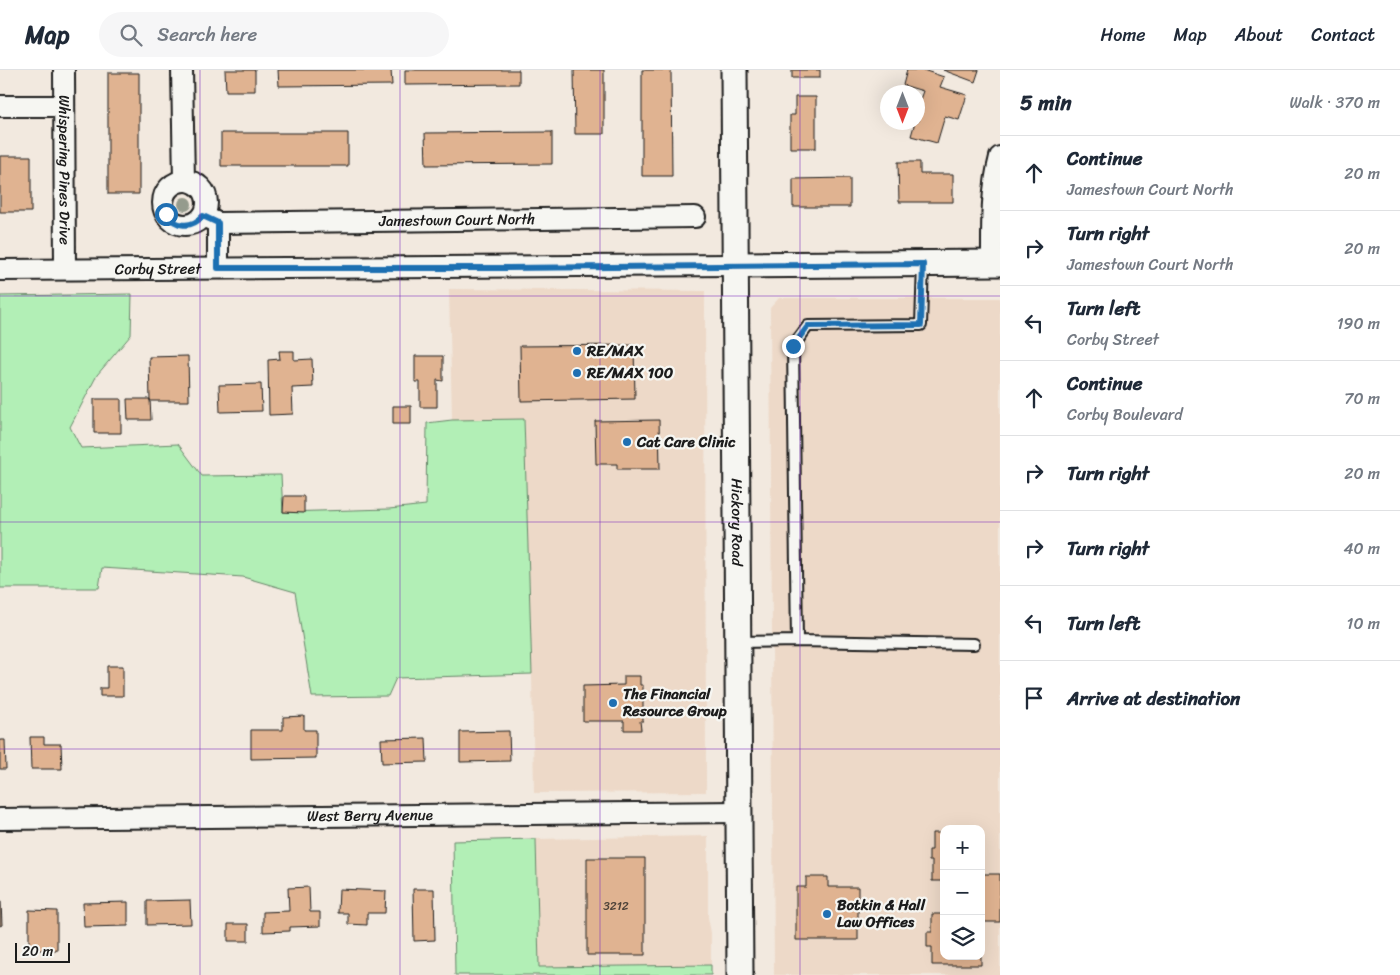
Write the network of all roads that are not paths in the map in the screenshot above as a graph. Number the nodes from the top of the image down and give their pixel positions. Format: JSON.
{"nodes":[{"id":1,"x":64,"y":70,"type":"edge"},
{"id":2,"x":182,"y":70,"type":"edge"},
{"id":3,"x":734,"y":70,"type":"edge"},
{"id":4,"x":0,"y":106,"type":"edge"},
{"id":5,"x":64,"y":106,"type":"junction"},
{"id":6,"x":1000,"y":157,"type":"edge"},
{"id":7,"x":184,"y":181,"type":"junction"},
{"id":8,"x":695,"y":217,"type":"dead end"},
{"id":9,"x":211,"y":220,"type":"junction"},
{"id":10,"x":996,"y":263,"type":"edge"},
{"id":11,"x":923,"y":264,"type":"junction"},
{"id":12,"x":736,"y":265,"type":"junction"},
{"id":13,"x":218,"y":268,"type":"junction"},
{"id":14,"x":65,"y":269,"type":"junction"},
{"id":15,"x":0,"y":270,"type":"edge"},
{"id":16,"x":738,"y":642,"type":"junction"},
{"id":17,"x":797,"y":642,"type":"junction"},
{"id":18,"x":974,"y":644,"type":"dead end"},
{"id":19,"x":740,"y":812,"type":"junction"},
{"id":20,"x":0,"y":820,"type":"edge"},
{"id":21,"x":740,"y":975,"type":"edge"}],
"edges":[{"from":1,"to":5,"type":"street","name":"Whispering Pines Drive"},
{"from":2,"to":7,"type":"street"},
{"from":3,"to":12,"type":"street","name":"Hickory Road"},
{"from":4,"to":5,"type":"street"},
{"from":5,"to":14,"type":"street","name":"Whispering Pines Drive"},
{"from":6,"to":10,"type":"street"},
{"from":7,"to":9,"type":"street"},
{"from":7,"to":9,"type":"street","name":"Jamestown Court North"},
{"from":8,"to":9,"type":"street","name":"Jamestown Court North"},
{"from":9,"to":13,"type":"street"},
{"from":10,"to":11,"type":"street"},
{"from":11,"to":12,"type":"street"},
{"from":11,"to":17,"type":"lane"},
{"from":12,"to":13,"type":"street","name":"Corby Street"},
{"from":12,"to":16,"type":"street","name":"Hickory Road"},
{"from":13,"to":14,"type":"street","name":"Corby Street"},
{"from":14,"to":15,"type":"street","name":"Corby Street"},
{"from":16,"to":17,"type":"lane"},
{"from":16,"to":19,"type":"street","name":"Hickory Road"},
{"from":17,"to":18,"type":"lane"},
{"from":19,"to":20,"type":"street","name":"West Berry Avenue"},
{"from":19,"to":21,"type":"street","name":"Hickory Road"}]}
